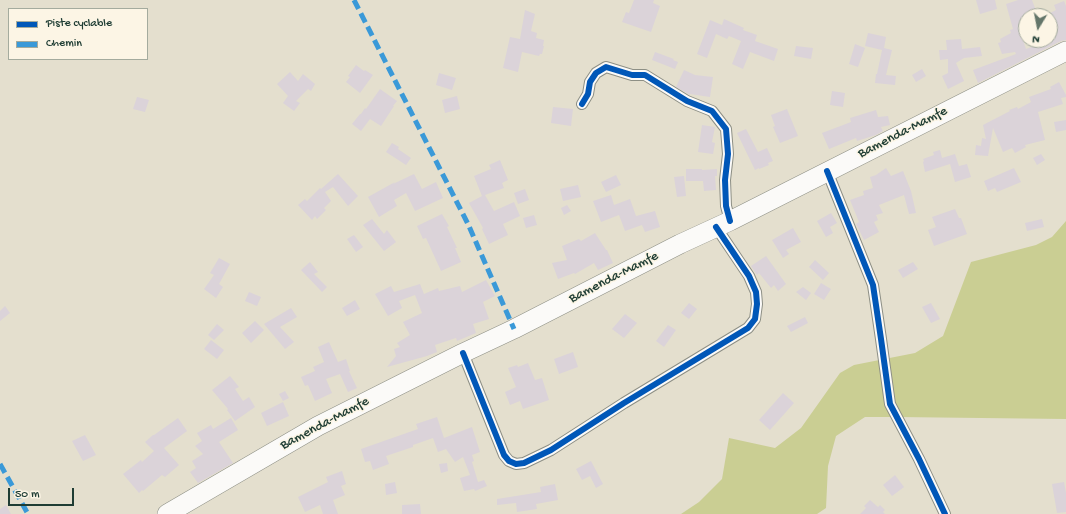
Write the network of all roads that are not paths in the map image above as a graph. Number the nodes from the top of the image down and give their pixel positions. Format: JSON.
{"nodes":[{"id":1,"x":1066,"y":51,"type":"edge"},
{"id":2,"x":582,"y":104,"type":"dead end"},
{"id":3,"x":827,"y":171,"type":"junction"},
{"id":4,"x":723,"y":224,"type":"junction"},
{"id":5,"x":463,"y":353,"type":"junction"},
{"id":6,"x":166,"y":514,"type":"edge"},
{"id":7,"x":945,"y":514,"type":"edge"}],
"edges":[{"from":1,"to":3,"type":"highway","name":"Bamenda-Mamfe"},
{"from":2,"to":4,"type":"street"},
{"from":3,"to":4,"type":"highway","name":"Bamenda-Mamfe"},
{"from":3,"to":7,"type":"street"},
{"from":4,"to":5,"type":"highway","name":"Bamenda-Mamfe"},
{"from":4,"to":5,"type":"street"},
{"from":5,"to":6,"type":"highway","name":"Bamenda-Mamfe"}]}
